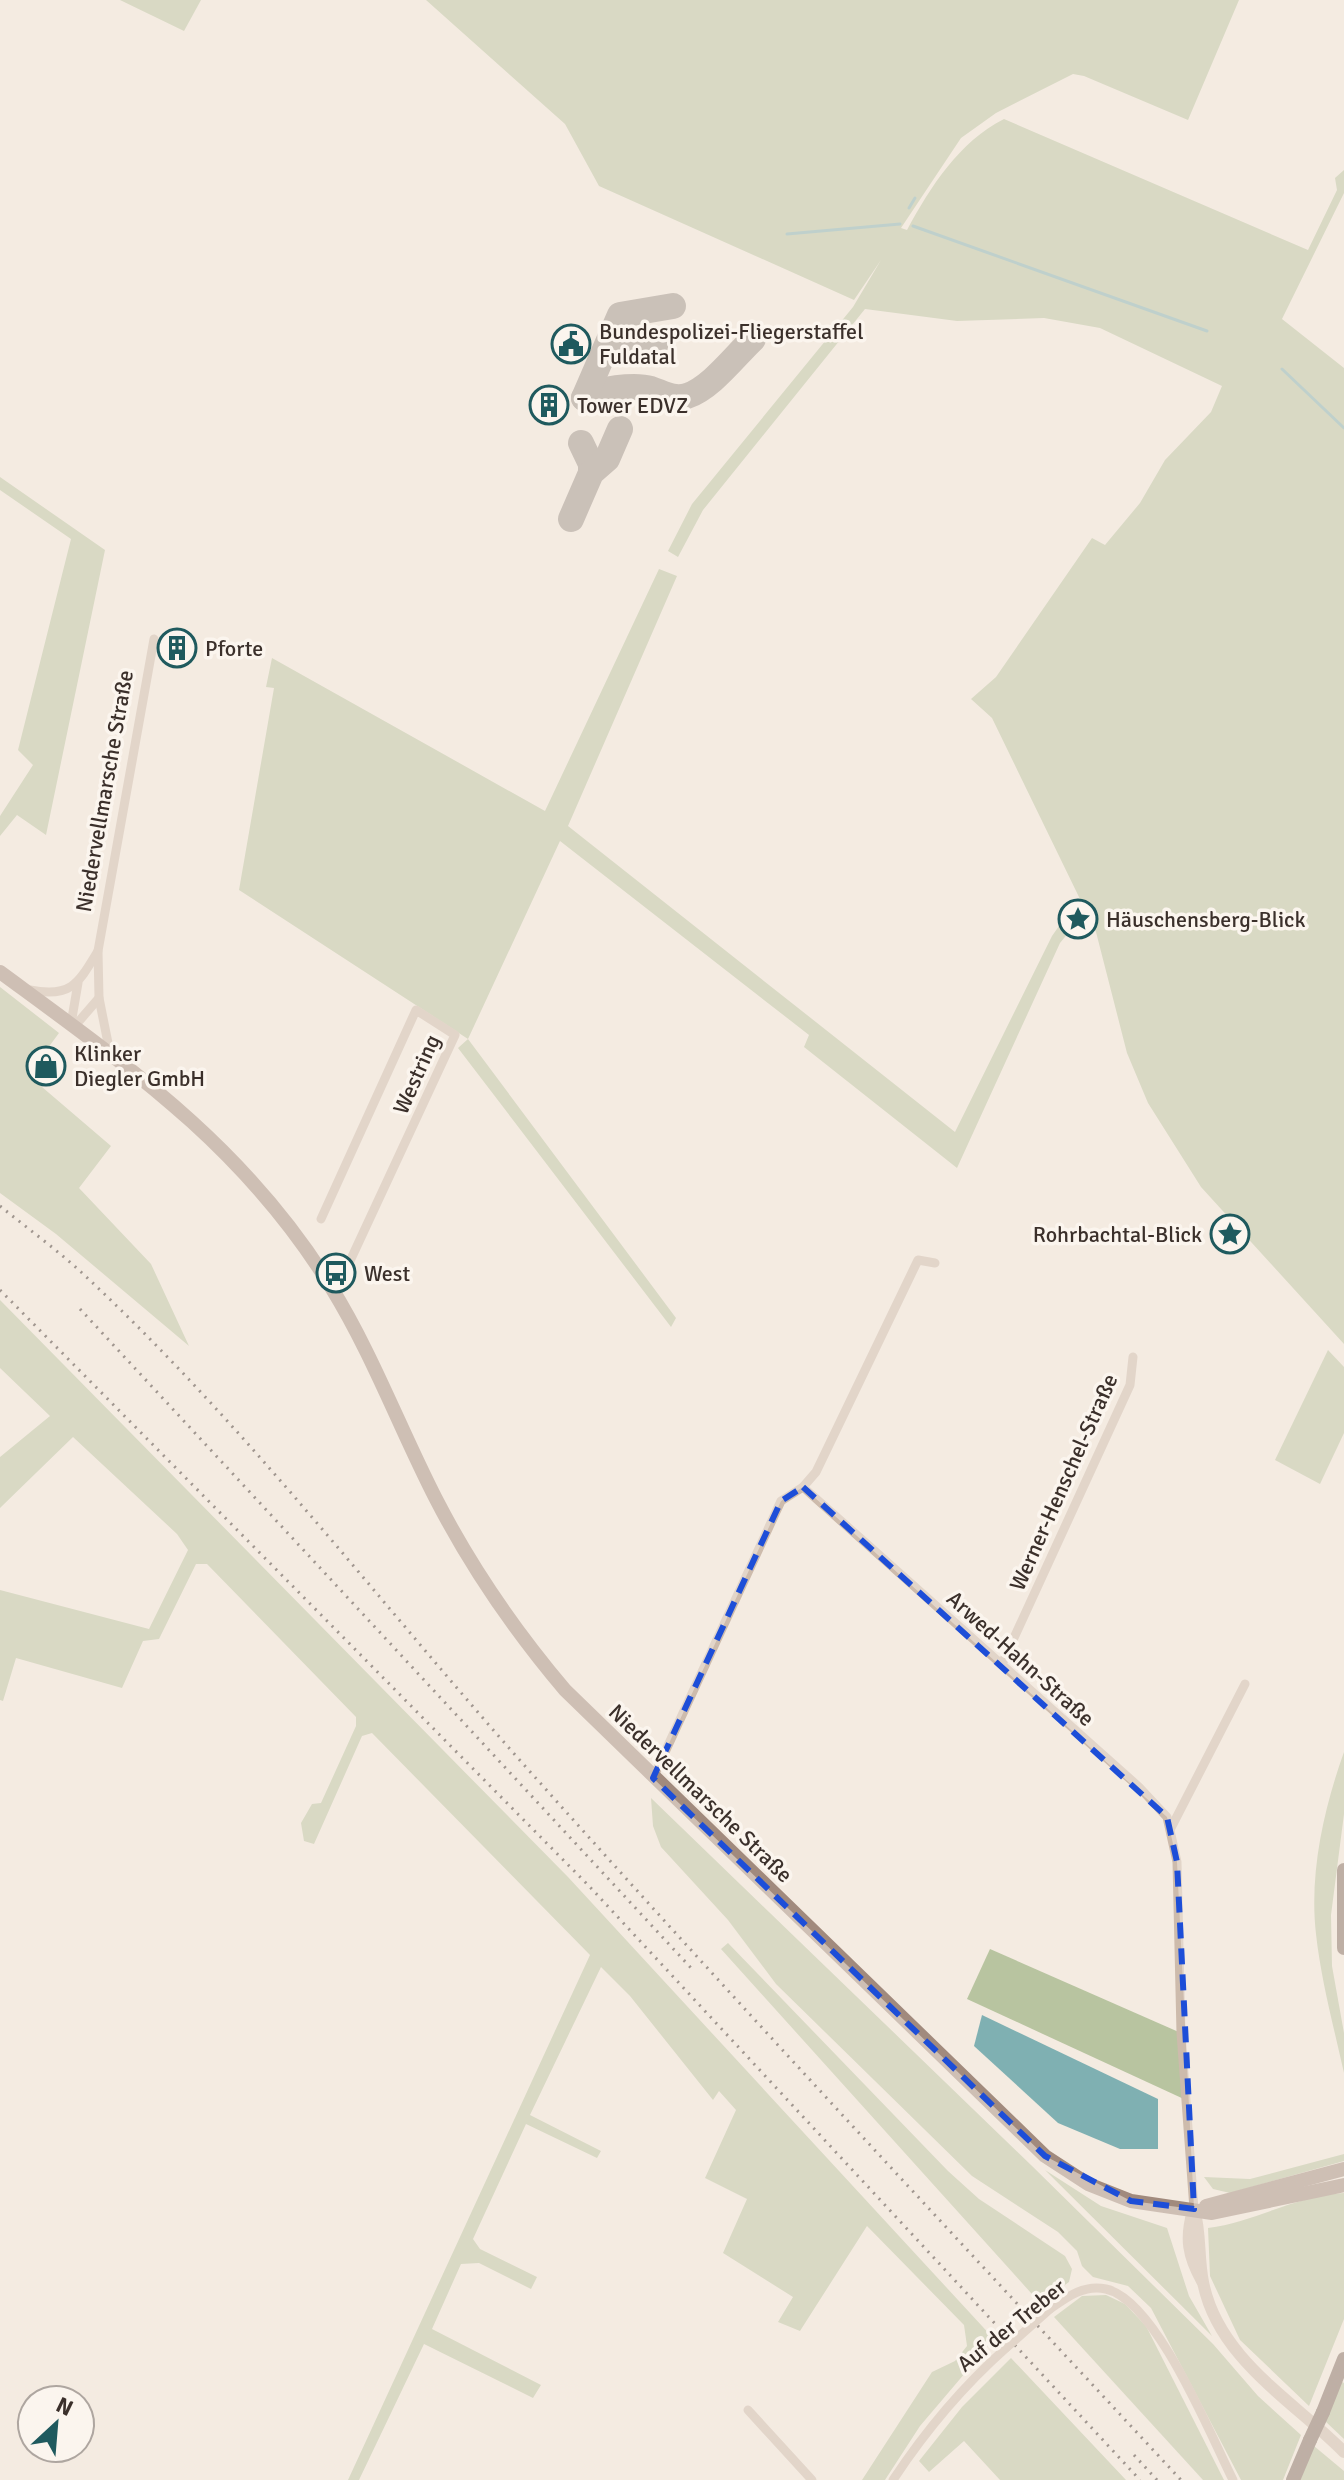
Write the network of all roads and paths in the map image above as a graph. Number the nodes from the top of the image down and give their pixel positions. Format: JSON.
{"nodes":[{"id":1,"x":154,"y":639,"type":"dead end"},
{"id":2,"x":98,"y":951,"type":"junction"},
{"id":3,"x":0,"y":972,"type":"edge"},
{"id":4,"x":78,"y":983,"type":"junction"},
{"id":5,"x":23,"y":989,"type":"junction"},
{"id":6,"x":99,"y":998,"type":"junction"},
{"id":7,"x":71,"y":1024,"type":"junction"},
{"id":8,"x":111,"y":1054,"type":"junction"},
{"id":9,"x":321,"y":1219,"type":"dead end"},
{"id":10,"x":935,"y":1263,"type":"dead end"},
{"id":11,"x":332,"y":1288,"type":"junction"},
{"id":12,"x":1133,"y":1357,"type":"dead end"},
{"id":13,"x":803,"y":1487,"type":"junction"},
{"id":14,"x":1002,"y":1664,"type":"junction"},
{"id":15,"x":1245,"y":1684,"type":"dead end"},
{"id":16,"x":653,"y":1778,"type":"junction"},
{"id":17,"x":1171,"y":1828,"type":"junction"},
{"id":18,"x":1344,"y":1870,"type":"edge"},
{"id":19,"x":1344,"y":1948,"type":"edge"},
{"id":20,"x":1344,"y":2169,"type":"edge"},
{"id":21,"x":1344,"y":2185,"type":"edge"},
{"id":22,"x":1194,"y":2209,"type":"junction"},
{"id":23,"x":1344,"y":2359,"type":"edge"},
{"id":24,"x":748,"y":2410,"type":"dead end"},
{"id":25,"x":1344,"y":2452,"type":"edge"},
{"id":26,"x":812,"y":2480,"type":"edge"},
{"id":27,"x":893,"y":2480,"type":"edge"},
{"id":28,"x":1233,"y":2480,"type":"edge"},
{"id":29,"x":1293,"y":2480,"type":"edge"}],
"edges":[{"from":1,"to":2,"type":"street","name":"Niedervellmarsche Straße"},
{"from":2,"to":4,"type":"street","name":"Niedervellmarsche Straße"},
{"from":2,"to":6,"type":"street","name":"Niedervellmarsche Straße"},
{"from":3,"to":5,"type":"main road","name":"Niedervellmarsche Straße"},
{"from":4,"to":5,"type":"street"},
{"from":4,"to":7,"type":"street","name":"Niedervellmarsche Straße"},
{"from":5,"to":7,"type":"main road","name":"Niedervellmarsche Straße"},
{"from":6,"to":7,"type":"street"},
{"from":6,"to":8,"type":"street","name":"Niedervellmarsche Straße"},
{"from":7,"to":8,"type":"main road","name":"Niedervellmarsche Straße"},
{"from":8,"to":11,"type":"main road","name":"Niedervellmarsche Straße"},
{"from":9,"to":11,"type":"street","name":"Westring"},
{"from":10,"to":13,"type":"street"},
{"from":11,"to":16,"type":"main road","name":"Niedervellmarsche Straße"},
{"from":12,"to":14,"type":"street","name":"Werner-Henschel-Straße"},
{"from":13,"to":14,"type":"street","name":"Arwed-Hahn-Straße"},
{"from":13,"to":16,"type":"street"},
{"from":14,"to":17,"type":"street","name":"Arwed-Hahn-Straße"},
{"from":15,"to":17,"type":"street"},
{"from":16,"to":22,"type":"main road","name":"Niedervellmarsche Straße"},
{"from":17,"to":22,"type":"street","name":"Arwed-Hahn-Straße"},
{"from":18,"to":19,"type":"main road"},
{"from":20,"to":22,"type":"main road"},
{"from":21,"to":22,"type":"main road","name":"Niedervellmarsche Straße"},
{"from":22,"to":25,"type":"street"},
{"from":23,"to":29,"type":"main road","bridge":true},
{"from":24,"to":26,"type":"street"},
{"from":27,"to":28,"type":"street","name":"Auf der Treber","bridge":true}]}
